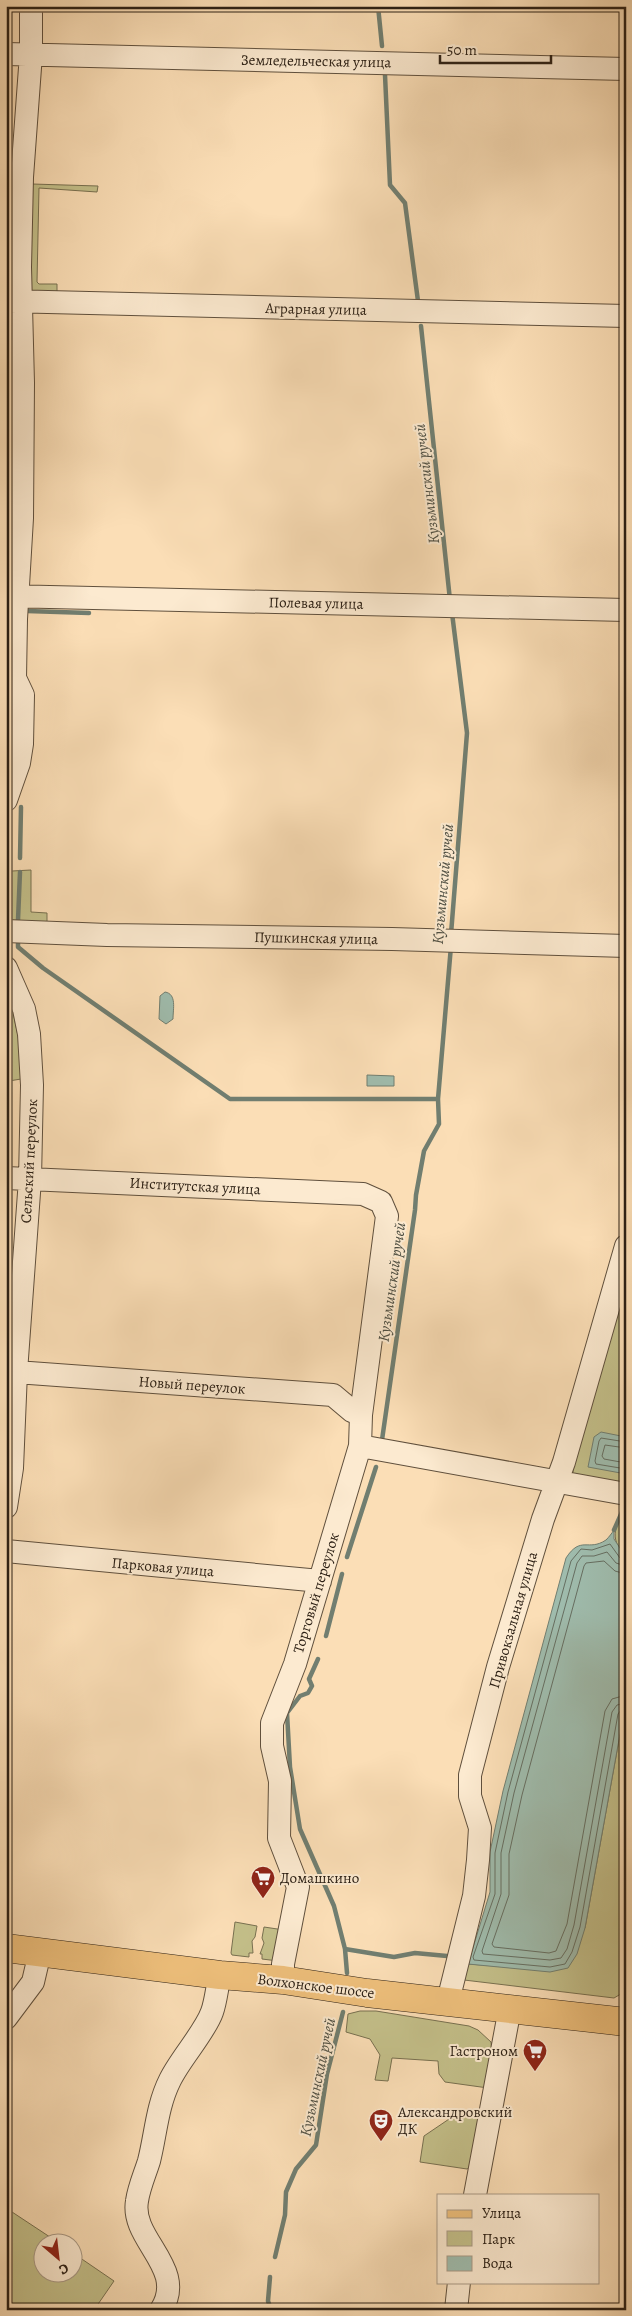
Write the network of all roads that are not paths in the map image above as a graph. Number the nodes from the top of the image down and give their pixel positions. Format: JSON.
{"nodes":[{"id":1,"x":32,"y":6,"type":"edge"},
{"id":2,"x":6,"y":54,"type":"edge"},
{"id":3,"x":32,"y":54,"type":"junction"},
{"id":4,"x":626,"y":69,"type":"edge"},
{"id":5,"x":13,"y":301,"type":"edge"},
{"id":6,"x":626,"y":316,"type":"edge"},
{"id":7,"x":12,"y":597,"type":"edge"},
{"id":8,"x":626,"y":610,"type":"edge"},
{"id":9,"x":6,"y":800,"type":"edge"},
{"id":10,"x":6,"y":931,"type":"edge"},
{"id":11,"x":626,"y":946,"type":"edge"},
{"id":12,"x":6,"y":968,"type":"edge"},
{"id":13,"x":6,"y":1178,"type":"edge"},
{"id":14,"x":30,"y":1179,"type":"junction"},
{"id":15,"x":381,"y":1202,"type":"joint"},
{"id":16,"x":626,"y":1246,"type":"edge"},
{"id":17,"x":16,"y":1372,"type":"junction"},
{"id":18,"x":362,"y":1415,"type":"junction"},
{"id":19,"x":360,"y":1446,"type":"junction"},
{"id":20,"x":558,"y":1482,"type":"junction"},
{"id":21,"x":626,"y":1494,"type":"edge"},
{"id":22,"x":6,"y":1507,"type":"edge"},
{"id":23,"x":6,"y":1551,"type":"edge"},
{"id":24,"x":320,"y":1581,"type":"junction"},
{"id":25,"x":6,"y":1948,"type":"edge"},
{"id":26,"x":40,"y":1952,"type":"junction"},
{"id":27,"x":220,"y":1975,"type":"junction"},
{"id":28,"x":283,"y":1980,"type":"junction"},
{"id":29,"x":448,"y":2001,"type":"junction"},
{"id":30,"x":510,"y":2008,"type":"junction"},
{"id":31,"x":6,"y":2018,"type":"edge"},
{"id":32,"x":626,"y":2022,"type":"edge"},
{"id":33,"x":475,"y":2194,"type":"edge"},
{"id":34,"x":460,"y":2284,"type":"edge"},
{"id":35,"x":161,"y":2310,"type":"edge"},
{"id":36,"x":456,"y":2310,"type":"edge"}],
"edges":[{"from":1,"to":3,"type":"street"},
{"from":2,"to":3,"type":"street","name":"Земледельческая улица"},
{"from":3,"to":4,"type":"street","name":"Земледельческая улица"},
{"from":3,"to":5,"type":"street"},
{"from":5,"to":6,"type":"street","name":"Аграрная улица"},
{"from":5,"to":7,"type":"street"},
{"from":7,"to":8,"type":"street","name":"Полевая улица"},
{"from":7,"to":9,"type":"street"},
{"from":10,"to":11,"type":"street","name":"Пушкинская улица"},
{"from":12,"to":14,"type":"street","name":"Сельский переулок"},
{"from":13,"to":14,"type":"street","name":"Институтская улица"},
{"from":14,"to":15,"type":"street","name":"Институтская улица"},
{"from":14,"to":17,"type":"street","name":"Сельский переулок"},
{"from":15,"to":18,"type":"street","name":"Торговый переулок"},
{"from":16,"to":20,"type":"street","name":"Привокзальная улица"},
{"from":17,"to":18,"type":"street","name":"Новый переулок"},
{"from":17,"to":22,"type":"street","name":"Сельский переулок"},
{"from":18,"to":19,"type":"street","name":"Торговый переулок"},
{"from":19,"to":20,"type":"street"},
{"from":19,"to":24,"type":"street","name":"Торговый переулок"},
{"from":20,"to":21,"type":"street"},
{"from":20,"to":29,"type":"street","name":"Привокзальная улица"},
{"from":23,"to":24,"type":"street","name":"Парковая улица"},
{"from":24,"to":28,"type":"street","name":"Торговый переулок"},
{"from":25,"to":26,"type":"main road","name":"Волхонское шоссе"},
{"from":26,"to":27,"type":"main road","name":"Волхонское шоссе"},
{"from":26,"to":31,"type":"street"},
{"from":27,"to":28,"type":"main road","name":"Волхонское шоссе"},
{"from":27,"to":35,"type":"street"},
{"from":28,"to":29,"type":"main road","name":"Волхонское шоссе"},
{"from":29,"to":30,"type":"main road","name":"Волхонское шоссе"},
{"from":30,"to":32,"type":"main road","name":"Волхонское шоссе"},
{"from":30,"to":33,"type":"street"},
{"from":34,"to":36,"type":"street"}]}
